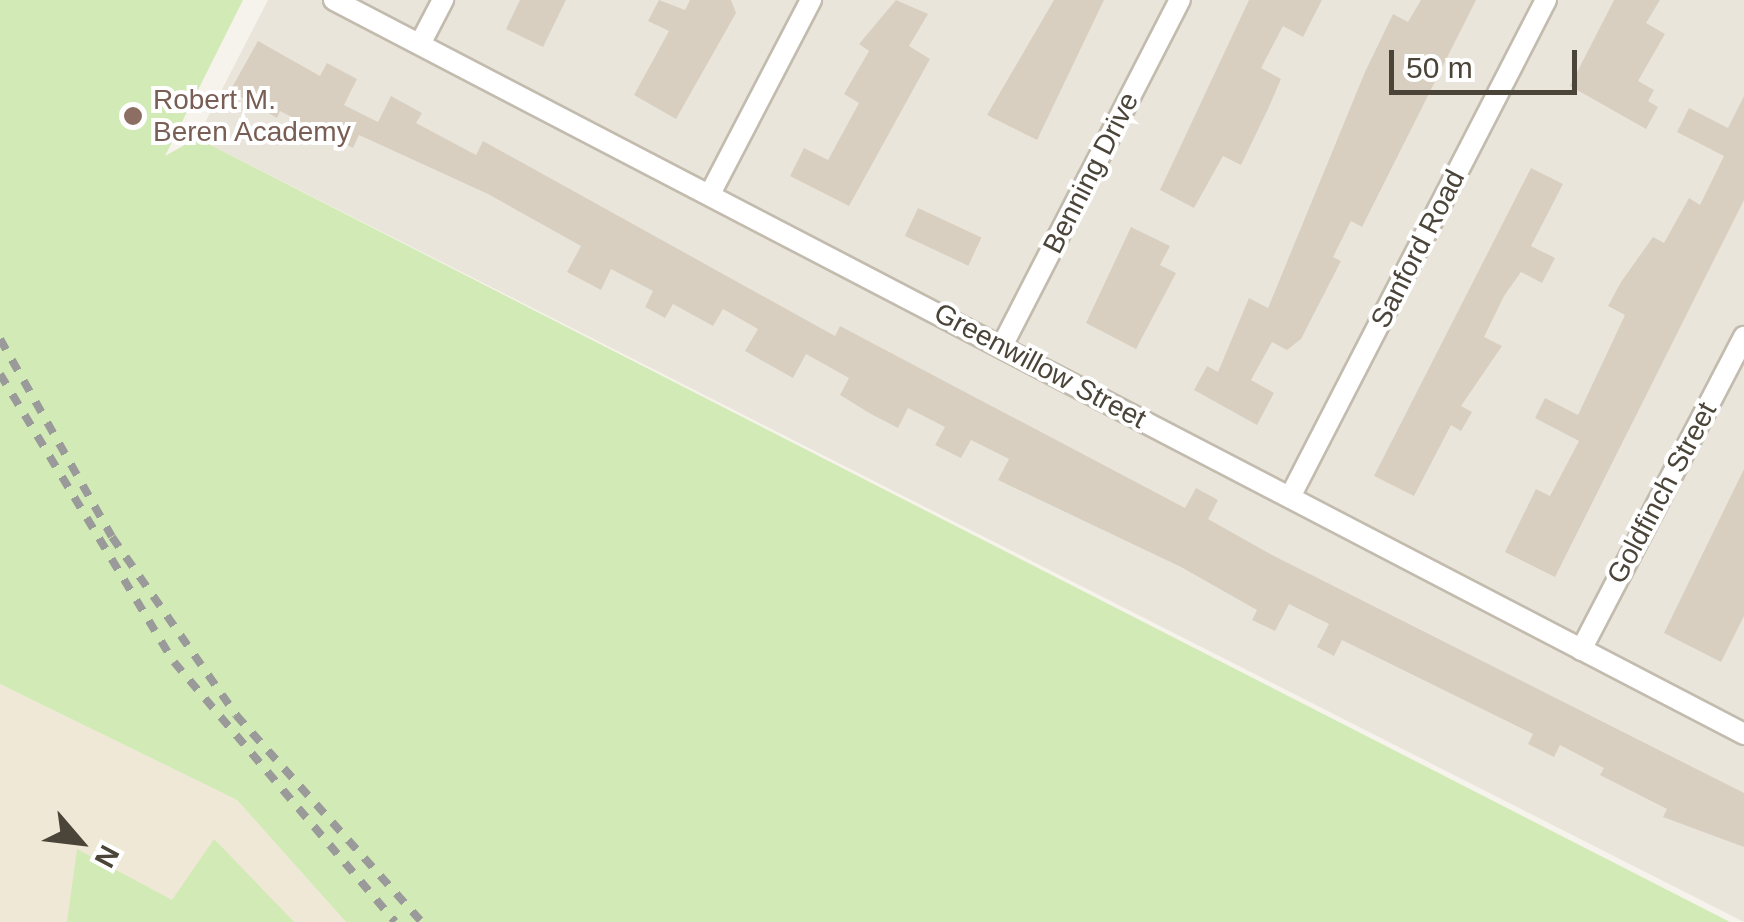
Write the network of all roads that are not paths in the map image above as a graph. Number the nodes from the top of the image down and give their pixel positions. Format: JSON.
{"nodes":[{"id":1,"x":334,"y":0,"type":"edge"},
{"id":2,"x":443,"y":0,"type":"edge"},
{"id":3,"x":811,"y":0,"type":"edge"},
{"id":4,"x":1180,"y":0,"type":"edge"},
{"id":5,"x":1546,"y":0,"type":"edge"},
{"id":6,"x":420,"y":44,"type":"junction"},
{"id":7,"x":710,"y":194,"type":"junction"},
{"id":8,"x":1744,"y":336,"type":"edge"},
{"id":9,"x":1002,"y":346,"type":"junction"},
{"id":10,"x":1290,"y":498,"type":"junction"},
{"id":11,"x":1581,"y":650,"type":"junction"},
{"id":12,"x":1744,"y":734,"type":"edge"}],
"edges":[{"from":1,"to":6,"type":"street","name":"Greenwillow Street"},
{"from":2,"to":6,"type":"street"},
{"from":3,"to":7,"type":"street"},
{"from":4,"to":9,"type":"street","name":"Benning Drive"},
{"from":5,"to":10,"type":"street","name":"Sanford Road"},
{"from":6,"to":7,"type":"street","name":"Greenwillow Street"},
{"from":7,"to":9,"type":"street","name":"Greenwillow Street"},
{"from":8,"to":11,"type":"street","name":"Goldfinch Street"},
{"from":9,"to":10,"type":"street","name":"Greenwillow Street"},
{"from":10,"to":11,"type":"street","name":"Greenwillow Street"},
{"from":11,"to":12,"type":"street","name":"Greenwillow Street"}]}
